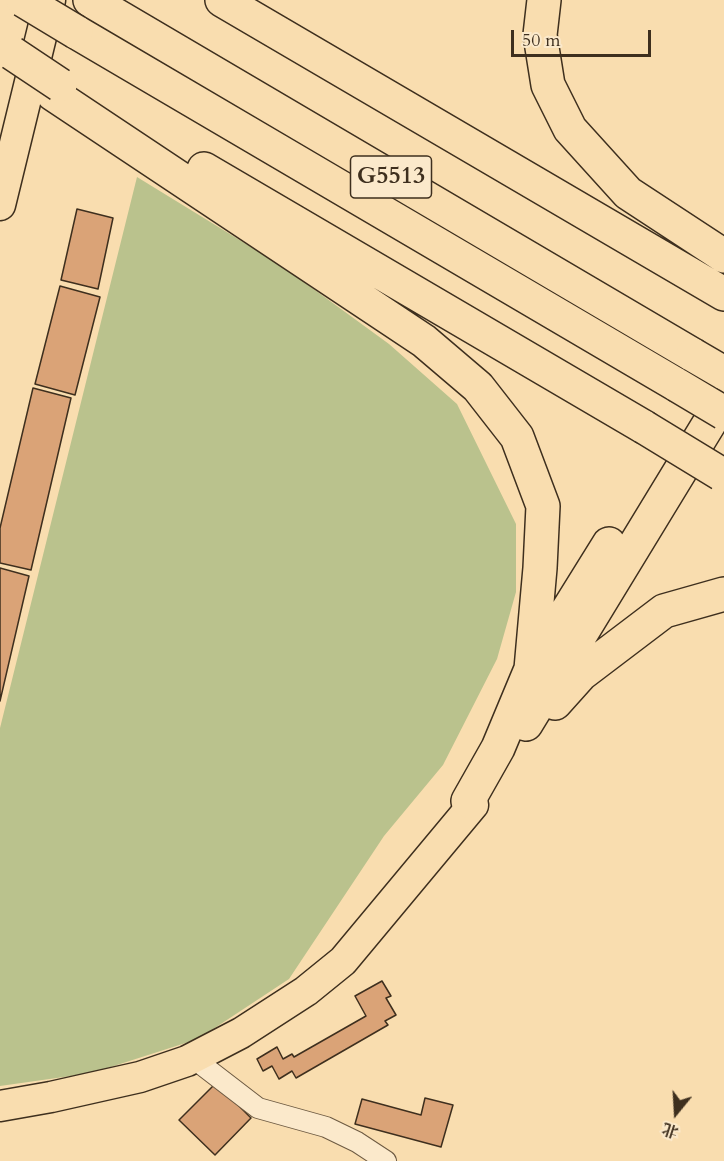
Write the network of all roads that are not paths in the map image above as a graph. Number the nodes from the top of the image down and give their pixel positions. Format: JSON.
{"nodes":[{"id":1,"x":23,"y":0,"type":"edge"},
{"id":2,"x":50,"y":0,"type":"edge"},
{"id":3,"x":90,"y":0,"type":"edge"},
{"id":4,"x":222,"y":0,"type":"edge"},
{"id":5,"x":544,"y":0,"type":"edge"},
{"id":6,"x":5,"y":56,"type":"edge"},
{"id":7,"x":57,"y":89,"type":"junction"},
{"id":8,"x":0,"y":205,"type":"edge"},
{"id":9,"x":724,"y":256,"type":"edge"},
{"id":10,"x":723,"y":293,"type":"edge"},
{"id":11,"x":708,"y":357,"type":"edge"},
{"id":12,"x":724,"y":373,"type":"edge"},
{"id":13,"x":724,"y":399,"type":"edge"},
{"id":14,"x":724,"y":413,"type":"edge"},
{"id":15,"x":722,"y":474,"type":"edge"},
{"id":16,"x":724,"y":594,"type":"edge"},
{"id":17,"x":531,"y":669,"type":"junction"},
{"id":18,"x":508,"y":754,"type":"junction"},
{"id":19,"x":471,"y":803,"type":"junction"},
{"id":20,"x":193,"y":1058,"type":"junction"},
{"id":21,"x":0,"y":1106,"type":"edge"},
{"id":22,"x":386,"y":1161,"type":"edge"}],
"edges":[{"from":1,"to":14,"type":"highway","number":"G5513","bridge":true},
{"from":2,"to":8,"type":"main road"},
{"from":3,"to":11,"type":"highway","number":"G5513"},
{"from":4,"to":10,"type":"highway"},
{"from":5,"to":9,"type":"highway"},
{"from":6,"to":7,"type":"highway"},
{"from":7,"to":15,"type":"highway","bridge":true},
{"from":7,"to":17,"type":"highway"},
{"from":11,"to":12,"type":"highway","number":"G5513","bridge":true},
{"from":11,"to":17,"type":"highway"},
{"from":13,"to":18,"type":"highway"},
{"from":16,"to":18,"type":"highway"},
{"from":17,"to":19,"type":"highway"},
{"from":18,"to":19,"type":"highway"},
{"from":19,"to":20,"type":"main road"},
{"from":20,"to":21,"type":"main road"},
{"from":20,"to":22,"type":"street"}]}
